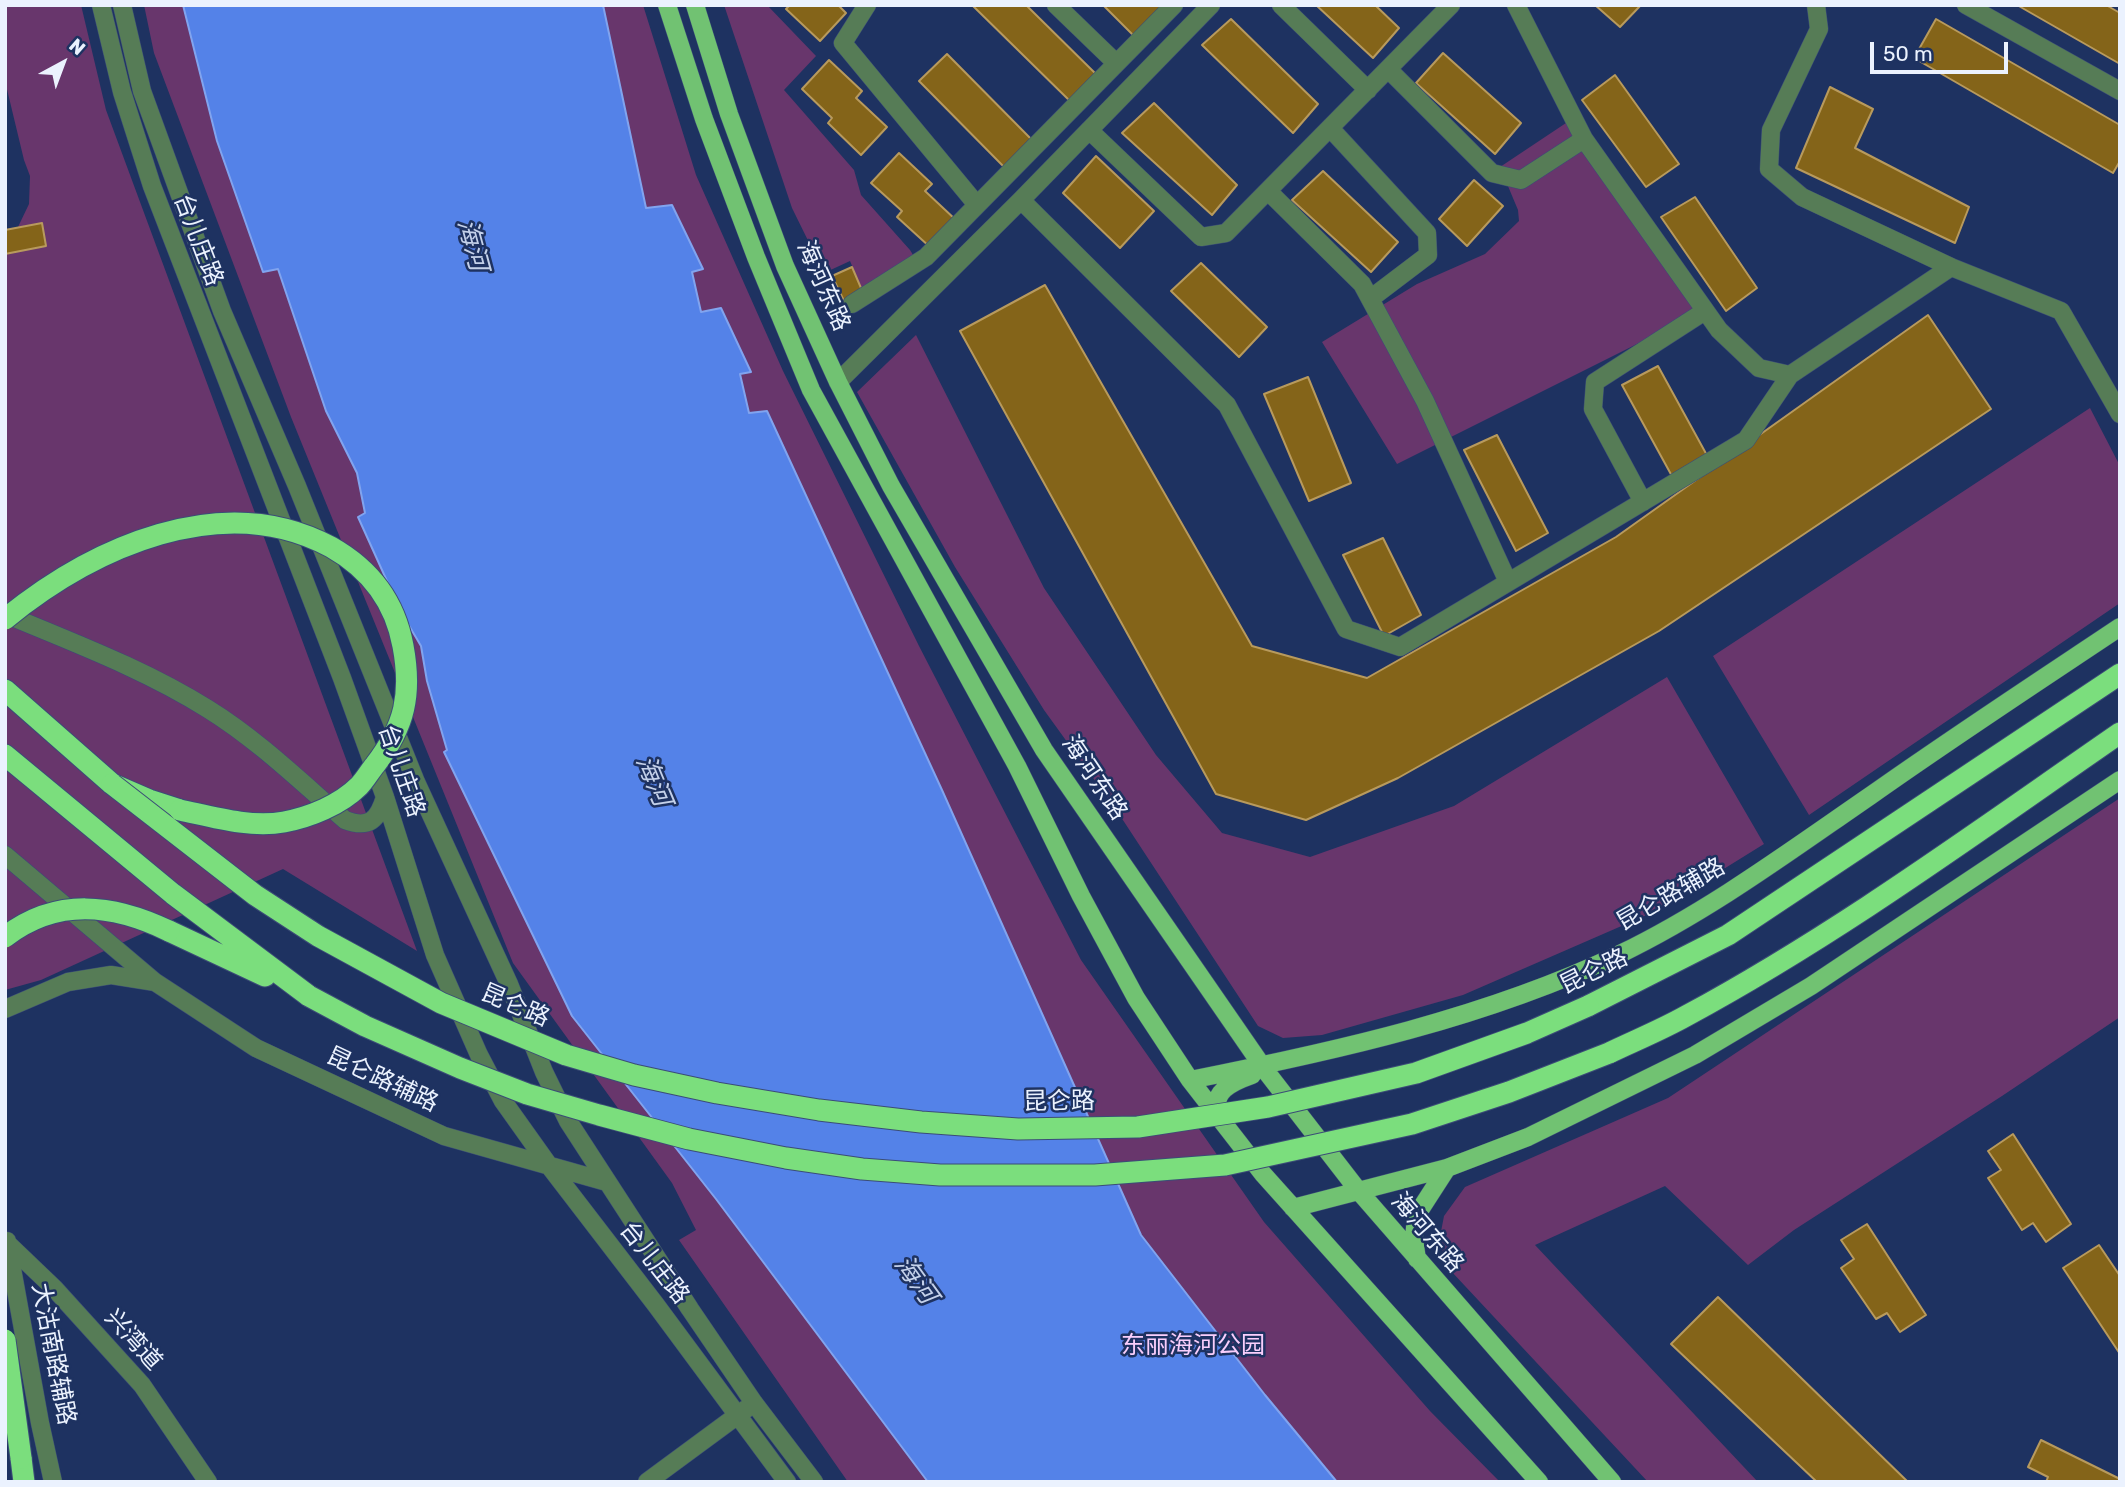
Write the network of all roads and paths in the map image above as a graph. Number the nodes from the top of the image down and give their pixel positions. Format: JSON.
{"nodes":[{"id":1,"x":101,"y":5,"type":"edge"},
{"id":2,"x":122,"y":5,"type":"edge"},
{"id":3,"x":667,"y":5,"type":"edge"},
{"id":4,"x":695,"y":5,"type":"edge"},
{"id":5,"x":867,"y":5,"type":"edge"},
{"id":6,"x":1056,"y":5,"type":"edge"},
{"id":7,"x":1174,"y":5,"type":"edge"},
{"id":8,"x":1211,"y":5,"type":"edge"},
{"id":9,"x":1281,"y":5,"type":"edge"},
{"id":10,"x":1451,"y":5,"type":"edge"},
{"id":11,"x":1516,"y":5,"type":"edge"},
{"id":12,"x":1816,"y":5,"type":"edge"},
{"id":13,"x":1966,"y":5,"type":"edge"},
{"id":14,"x":1116,"y":63,"type":"junction"},
{"id":15,"x":1388,"y":69,"type":"junction"},
{"id":16,"x":1368,"y":90,"type":"junction"},
{"id":17,"x":2120,"y":91,"type":"edge"},
{"id":18,"x":1330,"y":128,"type":"junction"},
{"id":19,"x":1089,"y":130,"type":"junction"},
{"id":20,"x":1584,"y":139,"type":"junction"},
{"id":21,"x":1268,"y":191,"type":"junction"},
{"id":22,"x":1021,"y":200,"type":"junction"},
{"id":23,"x":977,"y":205,"type":"junction"},
{"id":24,"x":1951,"y":267,"type":"junction"},
{"id":25,"x":1370,"y":299,"type":"junction"},
{"id":26,"x":852,"y":304,"type":"dead end"},
{"id":27,"x":1705,"y":311,"type":"junction"},
{"id":28,"x":1790,"y":375,"type":"junction"},
{"id":29,"x":838,"y":382,"type":"junction"},
{"id":30,"x":2120,"y":414,"type":"edge"},
{"id":31,"x":1643,"y":502,"type":"junction"},
{"id":32,"x":1508,"y":582,"type":"junction"},
{"id":33,"x":5,"y":614,"type":"edge"},
{"id":34,"x":5,"y":619,"type":"edge"},
{"id":35,"x":2120,"y":627,"type":"edge"},
{"id":36,"x":2120,"y":674,"type":"edge"},
{"id":37,"x":5,"y":690,"type":"edge"},
{"id":38,"x":2120,"y":733,"type":"edge"},
{"id":39,"x":5,"y":755,"type":"edge"},
{"id":40,"x":5,"y":769,"type":"edge"},
{"id":41,"x":2120,"y":780,"type":"edge"},
{"id":42,"x":112,"y":784,"type":"junction"},
{"id":43,"x":385,"y":797,"type":"junction"},
{"id":44,"x":72,"y":812,"type":"junction"},
{"id":45,"x":5,"y":855,"type":"edge"},
{"id":46,"x":5,"y":937,"type":"edge"},
{"id":47,"x":155,"y":982,"type":"junction"},
{"id":48,"x":309,"y":996,"type":"junction"},
{"id":49,"x":5,"y":1009,"type":"edge"},
{"id":50,"x":1231,"y":1020,"type":"junction"},
{"id":51,"x":1295,"y":1057,"type":"junction"},
{"id":52,"x":1264,"y":1068,"type":"junction"},
{"id":53,"x":1190,"y":1080,"type":"junction"},
{"id":54,"x":1219,"y":1117,"type":"junction"},
{"id":55,"x":550,"y":1167,"type":"junction"},
{"id":56,"x":1447,"y":1168,"type":"junction"},
{"id":57,"x":1263,"y":1174,"type":"junction"},
{"id":58,"x":607,"y":1182,"type":"junction"},
{"id":59,"x":1358,"y":1190,"type":"junction"},
{"id":60,"x":1293,"y":1208,"type":"junction"},
{"id":61,"x":6,"y":1239,"type":"edge"},
{"id":62,"x":1417,"y":1259,"type":"junction"},
{"id":63,"x":5,"y":1340,"type":"edge"},
{"id":64,"x":5,"y":1402,"type":"edge"},
{"id":65,"x":754,"y":1402,"type":"junction"},
{"id":66,"x":738,"y":1414,"type":"junction"},
{"id":67,"x":40,"y":1423,"type":"junction"},
{"id":68,"x":5,"y":1430,"type":"edge"},
{"id":69,"x":21,"y":1458,"type":"junction"},
{"id":70,"x":24,"y":1482,"type":"edge"},
{"id":71,"x":53,"y":1482,"type":"edge"},
{"id":72,"x":208,"y":1482,"type":"edge"},
{"id":73,"x":647,"y":1482,"type":"edge"},
{"id":74,"x":787,"y":1482,"type":"edge"},
{"id":75,"x":814,"y":1482,"type":"edge"},
{"id":76,"x":1539,"y":1482,"type":"edge"},
{"id":77,"x":1612,"y":1482,"type":"edge"}],
"edges":[{"from":1,"to":43,"type":"street","name":"台儿庄路"},
{"from":2,"to":58,"type":"street","name":"台儿庄路"},
{"from":3,"to":53,"type":"main road","name":"海河东路"},
{"from":4,"to":29,"type":"main road","name":"海河东路"},
{"from":5,"to":23,"type":"street"},
{"from":6,"to":14,"type":"street"},
{"from":7,"to":14,"type":"street"},
{"from":8,"to":19,"type":"street"},
{"from":9,"to":16,"type":"street"},
{"from":10,"to":15,"type":"street"},
{"from":11,"to":20,"type":"street"},
{"from":12,"to":24,"type":"street"},
{"from":13,"to":17,"type":"street"},
{"from":14,"to":23,"type":"street"},
{"from":15,"to":16,"type":"street"},
{"from":15,"to":20,"type":"street"},
{"from":16,"to":18,"type":"street"},
{"from":18,"to":21,"type":"street"},
{"from":18,"to":25,"type":"street"},
{"from":19,"to":21,"type":"street"},
{"from":19,"to":22,"type":"street"},
{"from":20,"to":27,"type":"street"},
{"from":21,"to":25,"type":"street"},
{"from":22,"to":29,"type":"street"},
{"from":22,"to":32,"type":"street"},
{"from":23,"to":26,"type":"street"},
{"from":24,"to":28,"type":"street"},
{"from":24,"to":30,"type":"street"},
{"from":25,"to":32,"type":"street"},
{"from":27,"to":28,"type":"street"},
{"from":27,"to":31,"type":"street"},
{"from":28,"to":31,"type":"street"},
{"from":29,"to":50,"type":"main road","name":"海河东路"},
{"from":31,"to":32,"type":"street"},
{"from":33,"to":43,"type":"street"},
{"from":34,"to":42,"type":"highway","bridge":true},
{"from":35,"to":51,"type":"main road","name":"昆仑路辅路"},
{"from":36,"to":42,"type":"highway","name":"昆仑路","bridge":true},
{"from":37,"to":42,"type":"highway","name":"昆仑路"},
{"from":38,"to":48,"type":"highway","bridge":true},
{"from":39,"to":44,"type":"highway"},
{"from":40,"to":44,"type":"highway"},
{"from":41,"to":56,"type":"main road"},
{"from":43,"to":55,"type":"street","name":"台儿庄路"},
{"from":44,"to":48,"type":"highway"},
{"from":45,"to":47,"type":"street","name":"昆仑路辅路"},
{"from":46,"to":48,"type":"highway","bridge":true},
{"from":47,"to":49,"type":"street","name":"昆仑路辅路"},
{"from":47,"to":55,"type":"street","name":"昆仑路辅路"},
{"from":50,"to":51,"type":"main road"},
{"from":50,"to":52,"type":"main road","name":"海河东路"},
{"from":51,"to":52,"type":"main road","name":"昆仑路辅路"},
{"from":52,"to":53,"type":"main road"},
{"from":52,"to":54,"type":"main road"},
{"from":52,"to":59,"type":"main road","name":"海河东路"},
{"from":53,"to":54,"type":"main road","name":"海河东路"},
{"from":54,"to":57,"type":"main road","name":"海河东路"},
{"from":55,"to":58,"type":"street","name":"昆仑路辅路"},
{"from":55,"to":66,"type":"street","name":"台儿庄路"},
{"from":56,"to":59,"type":"main road"},
{"from":56,"to":62,"type":"main road"},
{"from":57,"to":59,"type":"main road"},
{"from":57,"to":60,"type":"main road","name":"海河东路"},
{"from":58,"to":65,"type":"street","name":"台儿庄路"},
{"from":59,"to":60,"type":"main road"},
{"from":59,"to":62,"type":"main road","name":"海河东路"},
{"from":60,"to":76,"type":"main road","name":"海河东路"},
{"from":61,"to":67,"type":"street","name":"大沽南路辅路"},
{"from":61,"to":72,"type":"street","name":"兴湾道"},
{"from":62,"to":77,"type":"main road","name":"海河东路"},
{"from":63,"to":69,"type":"highway","bridge":true},
{"from":64,"to":69,"type":"highway","bridge":true},
{"from":65,"to":66,"type":"street"},
{"from":65,"to":75,"type":"street","name":"台儿庄路"},
{"from":66,"to":73,"type":"street"},
{"from":66,"to":74,"type":"street","name":"台儿庄路"},
{"from":67,"to":68,"type":"street"},
{"from":67,"to":71,"type":"street","name":"大沽南路辅路"},
{"from":69,"to":70,"type":"highway"}]}
